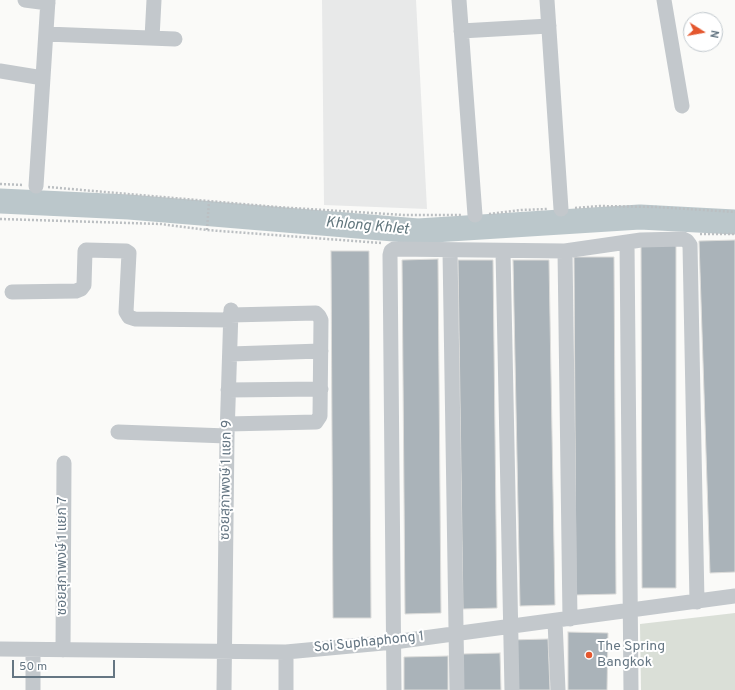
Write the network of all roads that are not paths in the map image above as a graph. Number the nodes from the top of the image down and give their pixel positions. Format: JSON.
{"nodes":[{"id":1,"x":25,"y":0,"type":"edge"},
{"id":2,"x":154,"y":0,"type":"edge"},
{"id":3,"x":459,"y":0,"type":"edge"},
{"id":4,"x":547,"y":0,"type":"edge"},
{"id":5,"x":664,"y":0,"type":"edge"},
{"id":6,"x":48,"y":2,"type":"edge"},
{"id":7,"x":549,"y":26,"type":"junction"},
{"id":8,"x":461,"y":31,"type":"junction"},
{"id":9,"x":46,"y":34,"type":"junction"},
{"id":10,"x":152,"y":38,"type":"junction"},
{"id":11,"x":175,"y":39,"type":"dead end"},
{"id":12,"x":0,"y":72,"type":"edge"},
{"id":13,"x":43,"y":78,"type":"junction"},
{"id":14,"x":682,"y":106,"type":"dead end"},
{"id":15,"x":36,"y":186,"type":"road end"},
{"id":16,"x":561,"y":209,"type":"road end"},
{"id":17,"x":475,"y":215,"type":"road end"},
{"id":18,"x":627,"y":242,"type":"junction"},
{"id":19,"x":450,"y":251,"type":"junction"},
{"id":20,"x":503,"y":251,"type":"junction"},
{"id":21,"x":565,"y":251,"type":"junction"},
{"id":22,"x":12,"y":292,"type":"dead end"},
{"id":23,"x":231,"y":315,"type":"junction"},
{"id":24,"x":321,"y":351,"type":"junction"},
{"id":25,"x":230,"y":354,"type":"junction"},
{"id":26,"x":321,"y":389,"type":"junction"},
{"id":27,"x":228,"y":390,"type":"junction"},
{"id":28,"x":227,"y":430,"type":"junction"},
{"id":29,"x":118,"y":432,"type":"dead end"},
{"id":30,"x":64,"y":463,"type":"dead end"},
{"id":31,"x":735,"y":596,"type":"edge"},
{"id":32,"x":697,"y":602,"type":"junction"},
{"id":33,"x":630,"y":611,"type":"junction"},
{"id":34,"x":570,"y":619,"type":"junction"},
{"id":35,"x":555,"y":621,"type":"junction"},
{"id":36,"x":512,"y":626,"type":"junction"},
{"id":37,"x":455,"y":634,"type":"junction"},
{"id":38,"x":394,"y":642,"type":"junction"},
{"id":39,"x":0,"y":649,"type":"edge"},
{"id":40,"x":33,"y":650,"type":"junction"},
{"id":41,"x":63,"y":650,"type":"junction"},
{"id":42,"x":224,"y":650,"type":"junction"},
{"id":43,"x":286,"y":652,"type":"junction"},
{"id":44,"x":33,"y":690,"type":"edge"},
{"id":45,"x":224,"y":690,"type":"edge"},
{"id":46,"x":286,"y":690,"type":"edge"},
{"id":47,"x":394,"y":690,"type":"edge"},
{"id":48,"x":457,"y":690,"type":"edge"},
{"id":49,"x":512,"y":690,"type":"edge"},
{"id":50,"x":558,"y":690,"type":"edge"},
{"id":51,"x":631,"y":690,"type":"edge"}],
"edges":[{"from":1,"to":6,"type":"street"},
{"from":2,"to":10,"type":"street"},
{"from":3,"to":8,"type":"street"},
{"from":4,"to":7,"type":"street"},
{"from":5,"to":14,"type":"street"},
{"from":6,"to":9,"type":"street"},
{"from":7,"to":8,"type":"street"},
{"from":7,"to":16,"type":"street"},
{"from":8,"to":17,"type":"street"},
{"from":9,"to":10,"type":"street"},
{"from":9,"to":13,"type":"street"},
{"from":10,"to":11,"type":"street"},
{"from":12,"to":13,"type":"street"},
{"from":13,"to":15,"type":"street"},
{"from":18,"to":21,"type":"street"},
{"from":18,"to":32,"type":"street"},
{"from":18,"to":33,"type":"street"},
{"from":19,"to":20,"type":"street"},
{"from":19,"to":37,"type":"street"},
{"from":19,"to":38,"type":"street"},
{"from":20,"to":21,"type":"street"},
{"from":20,"to":36,"type":"street"},
{"from":21,"to":34,"type":"street"},
{"from":22,"to":23,"type":"street"},
{"from":23,"to":24,"type":"street"},
{"from":23,"to":25,"type":"street","name":"ซอยสุภาพงษ์ 1 แยก 9"},
{"from":24,"to":25,"type":"street"},
{"from":24,"to":26,"type":"street"},
{"from":25,"to":27,"type":"street","name":"ซอยสุภาพงษ์ 1 แยก 9"},
{"from":26,"to":27,"type":"street"},
{"from":26,"to":28,"type":"street"},
{"from":27,"to":28,"type":"street","name":"ซอยสุภาพงษ์ 1 แยก 9"},
{"from":28,"to":29,"type":"street"},
{"from":28,"to":42,"type":"street","name":"ซอยสุภาพงษ์ 1 แยก 9"},
{"from":30,"to":41,"type":"street","name":"ซอยสุภาพงษ์ 1 แยก 7"},
{"from":31,"to":32,"type":"street","name":"Soi Suphaphong 1"},
{"from":32,"to":33,"type":"street","name":"Soi Suphaphong 1"},
{"from":33,"to":34,"type":"street","name":"Soi Suphaphong 1"},
{"from":33,"to":51,"type":"street"},
{"from":34,"to":35,"type":"street","name":"Soi Suphaphong 1"},
{"from":35,"to":36,"type":"street","name":"Soi Suphaphong 1"},
{"from":35,"to":50,"type":"street"},
{"from":36,"to":37,"type":"street","name":"Soi Suphaphong 1"},
{"from":36,"to":49,"type":"street"},
{"from":37,"to":38,"type":"street","name":"Soi Suphaphong 1"},
{"from":37,"to":48,"type":"street"},
{"from":38,"to":43,"type":"street","name":"Soi Suphaphong 1"},
{"from":38,"to":47,"type":"street"},
{"from":39,"to":40,"type":"street","name":"Soi Suphaphong 1"},
{"from":40,"to":41,"type":"street","name":"Soi Suphaphong 1"},
{"from":40,"to":44,"type":"street"},
{"from":41,"to":42,"type":"street","name":"Soi Suphaphong 1"},
{"from":42,"to":43,"type":"street","name":"Soi Suphaphong 1"},
{"from":42,"to":45,"type":"street","name":"ซอยสุภาพงษ์ 1 แยก 9"},
{"from":43,"to":46,"type":"street"}]}
